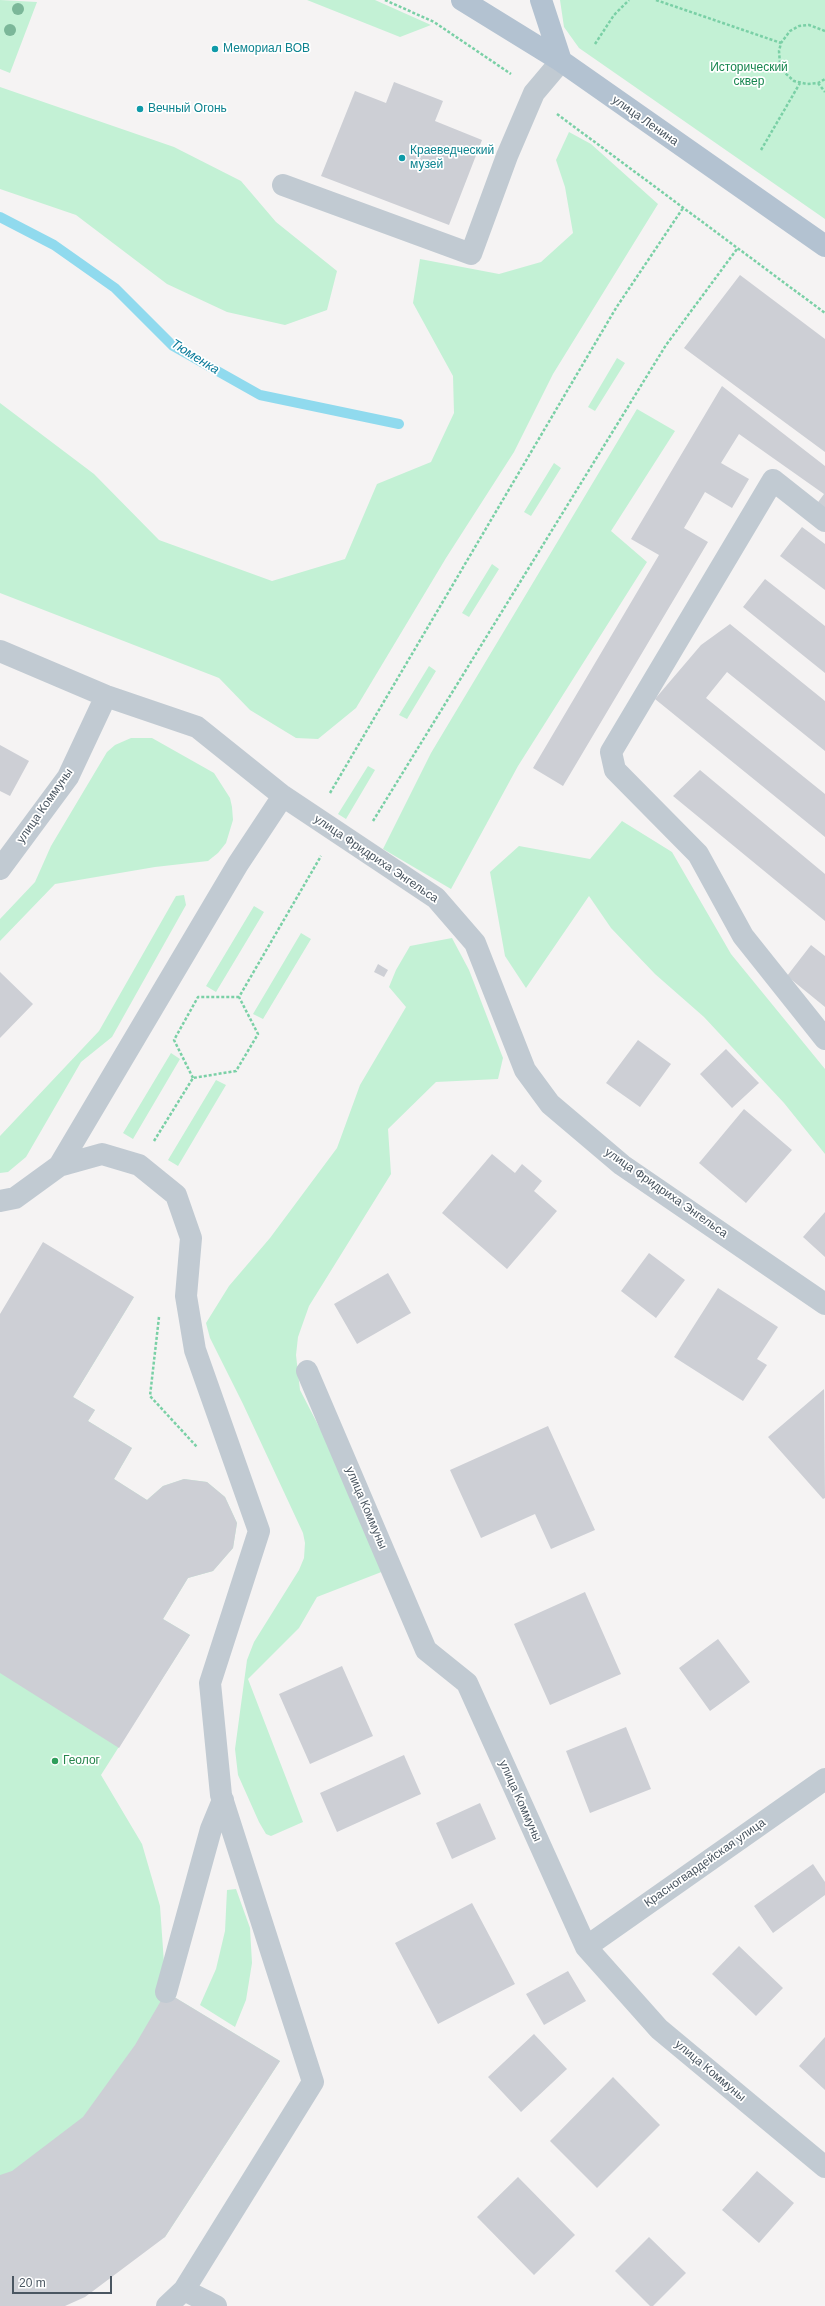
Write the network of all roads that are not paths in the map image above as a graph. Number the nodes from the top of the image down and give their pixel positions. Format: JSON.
{"nodes":[{"id":1,"x":462,"y":0,"type":"edge"},
{"id":2,"x":541,"y":0,"type":"edge"},
{"id":3,"x":561,"y":61,"type":"junction"},
{"id":4,"x":283,"y":185,"type":"dead end"},
{"id":5,"x":825,"y":246,"type":"edge"},
{"id":6,"x":825,"y":521,"type":"edge"},
{"id":7,"x":0,"y":651,"type":"edge"},
{"id":8,"x":106,"y":696,"type":"junction"},
{"id":9,"x":284,"y":796,"type":"junction"},
{"id":10,"x":0,"y":869,"type":"edge"},
{"id":11,"x":825,"y":1039,"type":"edge"},
{"id":12,"x":59,"y":1166,"type":"junction"},
{"id":13,"x":0,"y":1200,"type":"edge"},
{"id":14,"x":825,"y":1304,"type":"edge"},
{"id":15,"x":307,"y":1370,"type":"dead end"},
{"id":16,"x":825,"y":1779,"type":"edge"},
{"id":17,"x":222,"y":1800,"type":"junction"},
{"id":18,"x":586,"y":1947,"type":"junction"},
{"id":19,"x":166,"y":1992,"type":"dead end"},
{"id":20,"x":825,"y":2167,"type":"edge"},
{"id":21,"x":184,"y":2290,"type":"junction"},
{"id":22,"x":167,"y":2306,"type":"edge"},
{"id":23,"x":216,"y":2306,"type":"edge"}],
"edges":[{"from":1,"to":3,"type":"main road","name":"улица Ленина"},
{"from":2,"to":3,"type":"main road"},
{"from":3,"to":4,"type":"street"},
{"from":3,"to":5,"type":"main road","name":"улица Ленина"},
{"from":6,"to":11,"type":"street"},
{"from":7,"to":8,"type":"street","name":"улица Фридриха Энгельса"},
{"from":8,"to":9,"type":"street","name":"улица Фридриха Энгельса"},
{"from":8,"to":10,"type":"street","name":"улица Коммуны"},
{"from":9,"to":12,"type":"street"},
{"from":9,"to":14,"type":"street","name":"улица Фридриха Энгельса"},
{"from":12,"to":13,"type":"street"},
{"from":12,"to":17,"type":"street"},
{"from":15,"to":18,"type":"street","name":"улица Коммуны"},
{"from":16,"to":18,"type":"street","name":"Красногвардейская улица"},
{"from":17,"to":19,"type":"street"},
{"from":17,"to":21,"type":"street"},
{"from":18,"to":20,"type":"street","name":"улица Коммуны"},
{"from":21,"to":22,"type":"street"},
{"from":21,"to":23,"type":"street"}]}
